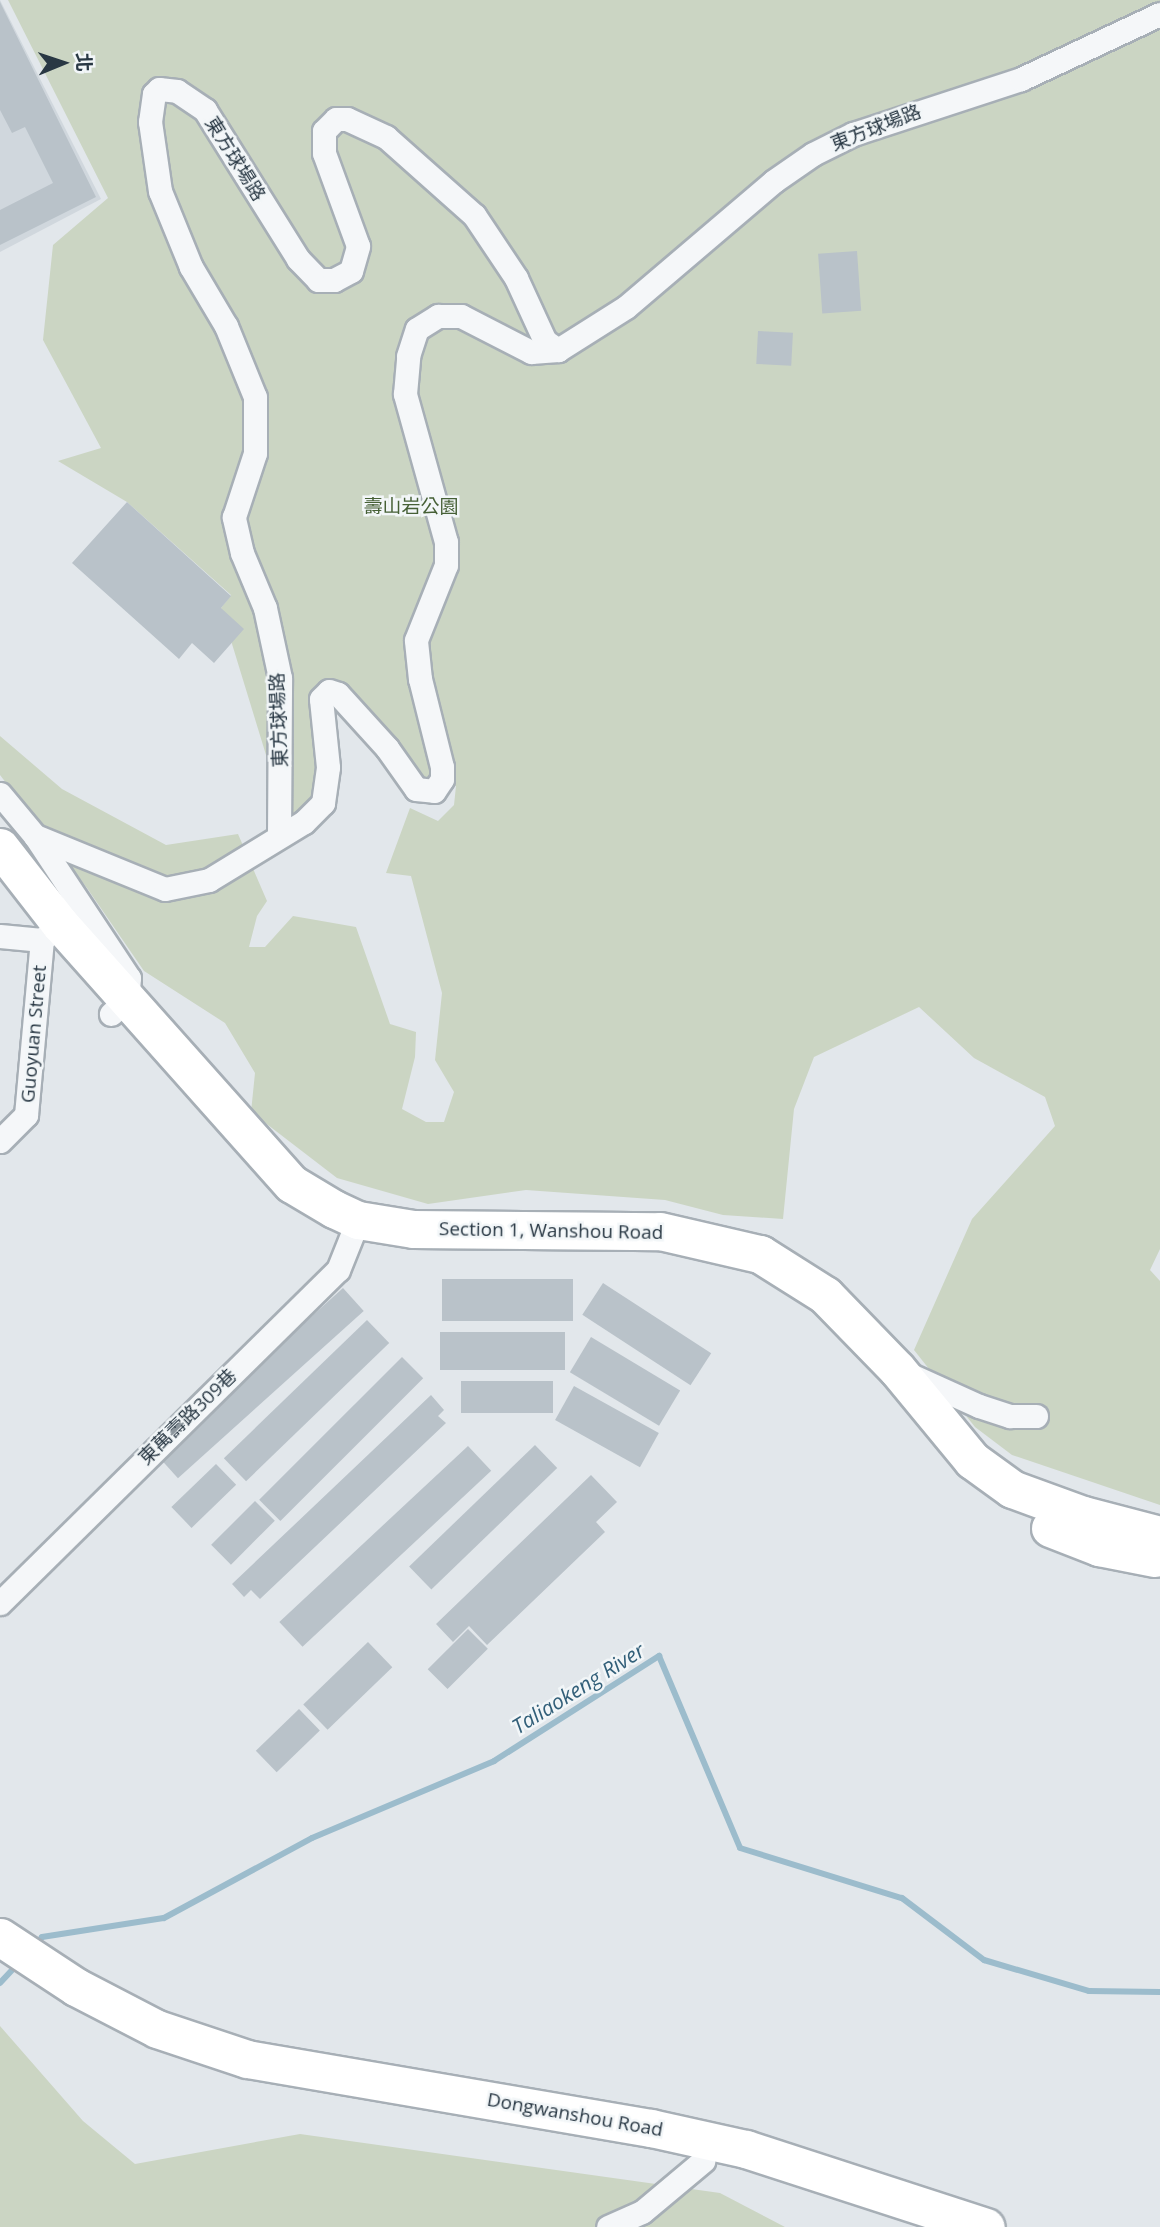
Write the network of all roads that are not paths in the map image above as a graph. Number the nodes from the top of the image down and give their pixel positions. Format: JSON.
{"nodes":[{"id":1,"x":1160,"y":13,"type":"edge"},
{"id":2,"x":558,"y":350,"type":"junction"},
{"id":3,"x":0,"y":794,"type":"edge"},
{"id":4,"x":279,"y":835,"type":"junction"},
{"id":5,"x":35,"y":836,"type":"junction"},
{"id":6,"x":0,"y":847,"type":"edge"},
{"id":7,"x":0,"y":887,"type":"edge"},
{"id":8,"x":51,"y":932,"type":"junction"},
{"id":9,"x":0,"y":936,"type":"edge"},
{"id":10,"x":119,"y":1006,"type":"junction"},
{"id":11,"x":0,"y":1141,"type":"edge"},
{"id":12,"x":352,"y":1229,"type":"junction"},
{"id":13,"x":890,"y":1377,"type":"junction"},
{"id":14,"x":1036,"y":1416,"type":"dead end"},
{"id":15,"x":1160,"y":1535,"type":"edge"},
{"id":16,"x":1160,"y":1559,"type":"edge"},
{"id":17,"x":0,"y":1603,"type":"edge"},
{"id":18,"x":0,"y":1937,"type":"edge"},
{"id":19,"x":0,"y":1960,"type":"edge"},
{"id":20,"x":148,"y":2036,"type":"junction"},
{"id":21,"x":703,"y":2161,"type":"junction"},
{"id":22,"x":608,"y":2227,"type":"edge"},
{"id":23,"x":930,"y":2227,"type":"edge"},
{"id":24,"x":986,"y":2227,"type":"edge"}],
"edges":[{"from":1,"to":2,"type":"street","name":"東方球場路"},
{"from":2,"to":4,"type":"street"},
{"from":2,"to":4,"type":"street","name":"東方球場路"},
{"from":3,"to":5,"type":"street"},
{"from":4,"to":5,"type":"street"},
{"from":5,"to":10,"type":"street"},
{"from":6,"to":8,"type":"main road","name":"Section 1, Wanshou Road"},
{"from":7,"to":8,"type":"main road","name":"Section 1, Wanshou Road"},
{"from":8,"to":9,"type":"street"},
{"from":8,"to":10,"type":"main road","name":"Section 1, Wanshou Road"},
{"from":8,"to":11,"type":"street","name":"Guoyuan Street"},
{"from":10,"to":12,"type":"main road","name":"Section 1, Wanshou Road"},
{"from":12,"to":13,"type":"main road","name":"Section 1, Wanshou Road"},
{"from":12,"to":17,"type":"street","name":"東萬壽路309巷"},
{"from":13,"to":14,"type":"street"},
{"from":13,"to":15,"type":"main road","name":"Section 1, Wanshou Road"},
{"from":13,"to":16,"type":"main road","name":"Section 1, Wanshou Road"},
{"from":18,"to":20,"type":"main road"},
{"from":19,"to":20,"type":"main road"},
{"from":20,"to":21,"type":"main road","name":"Dongwanshou Road"},
{"from":20,"to":24,"type":"main road","name":"Dongwanshou Road"},
{"from":21,"to":22,"type":"street"},
{"from":21,"to":23,"type":"main road","name":"Dongwanshou Road"}]}
